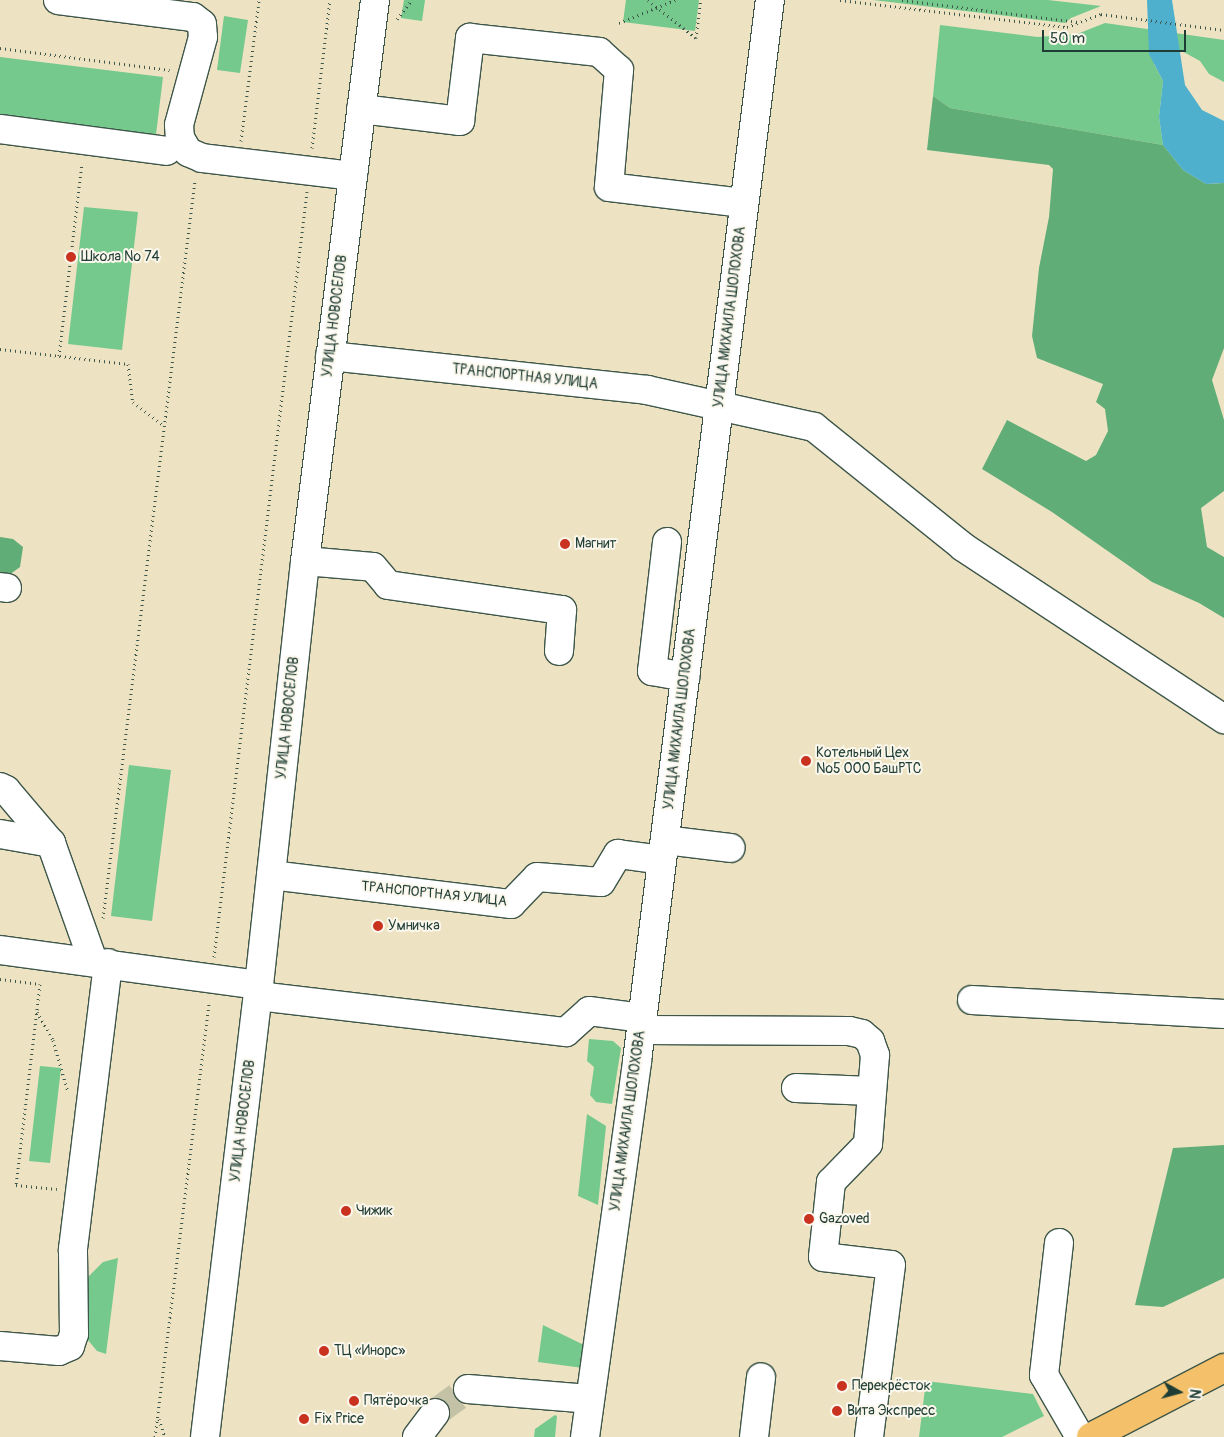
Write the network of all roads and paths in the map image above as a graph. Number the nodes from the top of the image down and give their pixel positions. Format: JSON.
{"nodes":[{"id":1,"x":58,"y":0,"type":"edge"},
{"id":2,"x":259,"y":0,"type":"edge"},
{"id":3,"x":330,"y":0,"type":"edge"},
{"id":4,"x":375,"y":0,"type":"edge"},
{"id":5,"x":412,"y":0,"type":"edge"},
{"id":6,"x":648,"y":0,"type":"edge"},
{"id":7,"x":675,"y":0,"type":"edge"},
{"id":8,"x":701,"y":0,"type":"edge"},
{"id":9,"x":770,"y":0,"type":"edge"},
{"id":10,"x":840,"y":0,"type":"edge"},
{"id":11,"x":902,"y":0,"type":"edge"},
{"id":12,"x":657,"y":7,"type":"junction"},
{"id":13,"x":396,"y":20,"type":"dead end"},
{"id":14,"x":1080,"y":22,"type":"junction"},
{"id":15,"x":619,"y":23,"type":"dead end"},
{"id":16,"x":1224,"y":30,"type":"edge"},
{"id":17,"x":0,"y":48,"type":"edge"},
{"id":18,"x":178,"y":71,"type":"dead end"},
{"id":19,"x":361,"y":109,"type":"junction"},
{"id":20,"x":0,"y":129,"type":"edge"},
{"id":21,"x":84,"y":140,"type":"junction"},
{"id":22,"x":168,"y":151,"type":"dead end"},
{"id":23,"x":238,"y":162,"type":"junction"},
{"id":24,"x":309,"y":171,"type":"junction"},
{"id":25,"x":195,"y":176,"type":"dead end"},
{"id":26,"x":353,"y":176,"type":"junction"},
{"id":27,"x":744,"y":203,"type":"junction"},
{"id":28,"x":0,"y":349,"type":"edge"},
{"id":29,"x":59,"y":356,"type":"junction"},
{"id":30,"x":330,"y":356,"type":"junction"},
{"id":31,"x":718,"y":407,"type":"junction"},
{"id":32,"x":164,"y":425,"type":"junction"},
{"id":33,"x":667,"y":542,"type":"dead end"},
{"id":34,"x":305,"y":561,"type":"junction"},
{"id":35,"x":559,"y":651,"type":"dead end"},
{"id":36,"x":685,"y":677,"type":"junction"},
{"id":37,"x":1224,"y":718,"type":"edge"},
{"id":38,"x":0,"y":787,"type":"edge"},
{"id":39,"x":0,"y":834,"type":"edge"},
{"id":40,"x":51,"y":843,"type":"junction"},
{"id":41,"x":731,"y":848,"type":"dead end"},
{"id":42,"x":663,"y":850,"type":"junction"},
{"id":43,"x":271,"y":875,"type":"junction"},
{"id":44,"x":103,"y":916,"type":"dead end"},
{"id":45,"x":0,"y":950,"type":"edge"},
{"id":46,"x":100,"y":962,"type":"junction"},
{"id":47,"x":212,"y":978,"type":"junction"},
{"id":48,"x":0,"y":979,"type":"edge"},
{"id":49,"x":259,"y":991,"type":"junction"},
{"id":50,"x":972,"y":1000,"type":"dead end"},
{"id":51,"x":37,"y":1011,"type":"junction"},
{"id":52,"x":1224,"y":1014,"type":"edge"},
{"id":53,"x":641,"y":1024,"type":"junction"},
{"id":54,"x":796,"y":1088,"type":"dead end"},
{"id":55,"x":872,"y":1091,"type":"junction"},
{"id":56,"x":69,"y":1094,"type":"dead end"},
{"id":57,"x":80,"y":1192,"type":"junction"},
{"id":58,"x":1059,"y":1243,"type":"dead end"},
{"id":59,"x":0,"y":1346,"type":"edge"},
{"id":60,"x":1224,"y":1368,"type":"edge"},
{"id":61,"x":761,"y":1377,"type":"dead end"},
{"id":62,"x":468,"y":1389,"type":"tunnel mouth"},
{"id":63,"x":589,"y":1399,"type":"junction"},
{"id":64,"x":435,"y":1413,"type":"tunnel mouth"},
{"id":65,"x":158,"y":1417,"type":"junction"},
{"id":66,"x":155,"y":1437,"type":"edge"},
{"id":67,"x":165,"y":1437,"type":"edge"},
{"id":68,"x":205,"y":1437,"type":"edge"},
{"id":69,"x":416,"y":1437,"type":"edge"},
{"id":70,"x":585,"y":1437,"type":"edge"},
{"id":71,"x":754,"y":1437,"type":"edge"},
{"id":72,"x":869,"y":1437,"type":"edge"},
{"id":73,"x":1080,"y":1437,"type":"edge"},
{"id":74,"x":1091,"y":1437,"type":"edge"}],
"edges":[{"from":1,"to":23,"type":"street"},
{"from":2,"to":23,"type":"path"},
{"from":3,"to":24,"type":"path"},
{"from":4,"to":19,"type":"street","name":"УЛИЦА НОВОСЁЛОВ"},
{"from":5,"to":13,"type":"path"},
{"from":6,"to":12,"type":"path"},
{"from":7,"to":12,"type":"path"},
{"from":8,"to":12,"type":"path"},
{"from":9,"to":27,"type":"street","name":"УЛИЦА МИХАИЛА ШОЛОХОВА"},
{"from":10,"to":14,"type":"path"},
{"from":11,"to":14,"type":"path"},
{"from":12,"to":15,"type":"path"},
{"from":14,"to":16,"type":"path"},
{"from":17,"to":18,"type":"path"},
{"from":19,"to":26,"type":"street","name":"УЛИЦА НОВОСЁЛОВ"},
{"from":19,"to":27,"type":"street"},
{"from":20,"to":21,"type":"street"},
{"from":21,"to":22,"type":"street"},
{"from":21,"to":29,"type":"path"},
{"from":23,"to":24,"type":"street"},
{"from":24,"to":26,"type":"street"},
{"from":24,"to":47,"type":"path"},
{"from":25,"to":32,"type":"path"},
{"from":26,"to":30,"type":"street","name":"УЛИЦА НОВОСЁЛОВ"},
{"from":27,"to":31,"type":"street","name":"УЛИЦА МИХАИЛА ШОЛОХОВА"},
{"from":28,"to":29,"type":"path"},
{"from":29,"to":32,"type":"path"},
{"from":30,"to":31,"type":"street","name":"ТРАНСПОРТНАЯ УЛИЦА"},
{"from":30,"to":34,"type":"street","name":"УЛИЦА НОВОСЁЛОВ"},
{"from":31,"to":36,"type":"street","name":"УЛИЦА МИХАИЛА ШОЛОХОВА"},
{"from":31,"to":37,"type":"street","name":"ТРАНСПОРТНАЯ УЛИЦА"},
{"from":32,"to":44,"type":"path"},
{"from":33,"to":36,"type":"street"},
{"from":34,"to":35,"type":"street"},
{"from":34,"to":43,"type":"street","name":"УЛИЦА НОВОСЁЛОВ"},
{"from":36,"to":42,"type":"street","name":"УЛИЦА МИХАИЛА ШОЛОХОВА"},
{"from":38,"to":40,"type":"street"},
{"from":39,"to":40,"type":"street"},
{"from":40,"to":46,"type":"street"},
{"from":41,"to":42,"type":"street"},
{"from":42,"to":43,"type":"street","name":"ТРАНСПОРТНАЯ УЛИЦА"},
{"from":42,"to":53,"type":"street","name":"УЛИЦА МИХАИЛА ШОЛОХОВА"},
{"from":43,"to":49,"type":"street","name":"УЛИЦА НОВОСЁЛОВ"},
{"from":45,"to":46,"type":"street"},
{"from":46,"to":47,"type":"street"},
{"from":46,"to":57,"type":"street"},
{"from":47,"to":49,"type":"street"},
{"from":47,"to":65,"type":"path"},
{"from":48,"to":51,"type":"path"},
{"from":49,"to":53,"type":"street"},
{"from":49,"to":68,"type":"street","name":"УЛИЦА НОВОСЁЛОВ"},
{"from":50,"to":52,"type":"street"},
{"from":51,"to":56,"type":"path"},
{"from":51,"to":57,"type":"path"},
{"from":53,"to":55,"type":"street"},
{"from":53,"to":63,"type":"street","name":"УЛИЦА МИХАИЛА ШОЛОХОВА"},
{"from":54,"to":55,"type":"street"},
{"from":55,"to":72,"type":"street"},
{"from":57,"to":59,"type":"street"},
{"from":58,"to":73,"type":"street"},
{"from":60,"to":74,"type":"main road"},
{"from":61,"to":71,"type":"street"},
{"from":62,"to":63,"type":"street"},
{"from":63,"to":70,"type":"street","name":"УЛИЦА МИХАИЛА ШОЛОХОВА"},
{"from":64,"to":69,"type":"street"},
{"from":65,"to":66,"type":"path"},
{"from":65,"to":67,"type":"path"}]}
